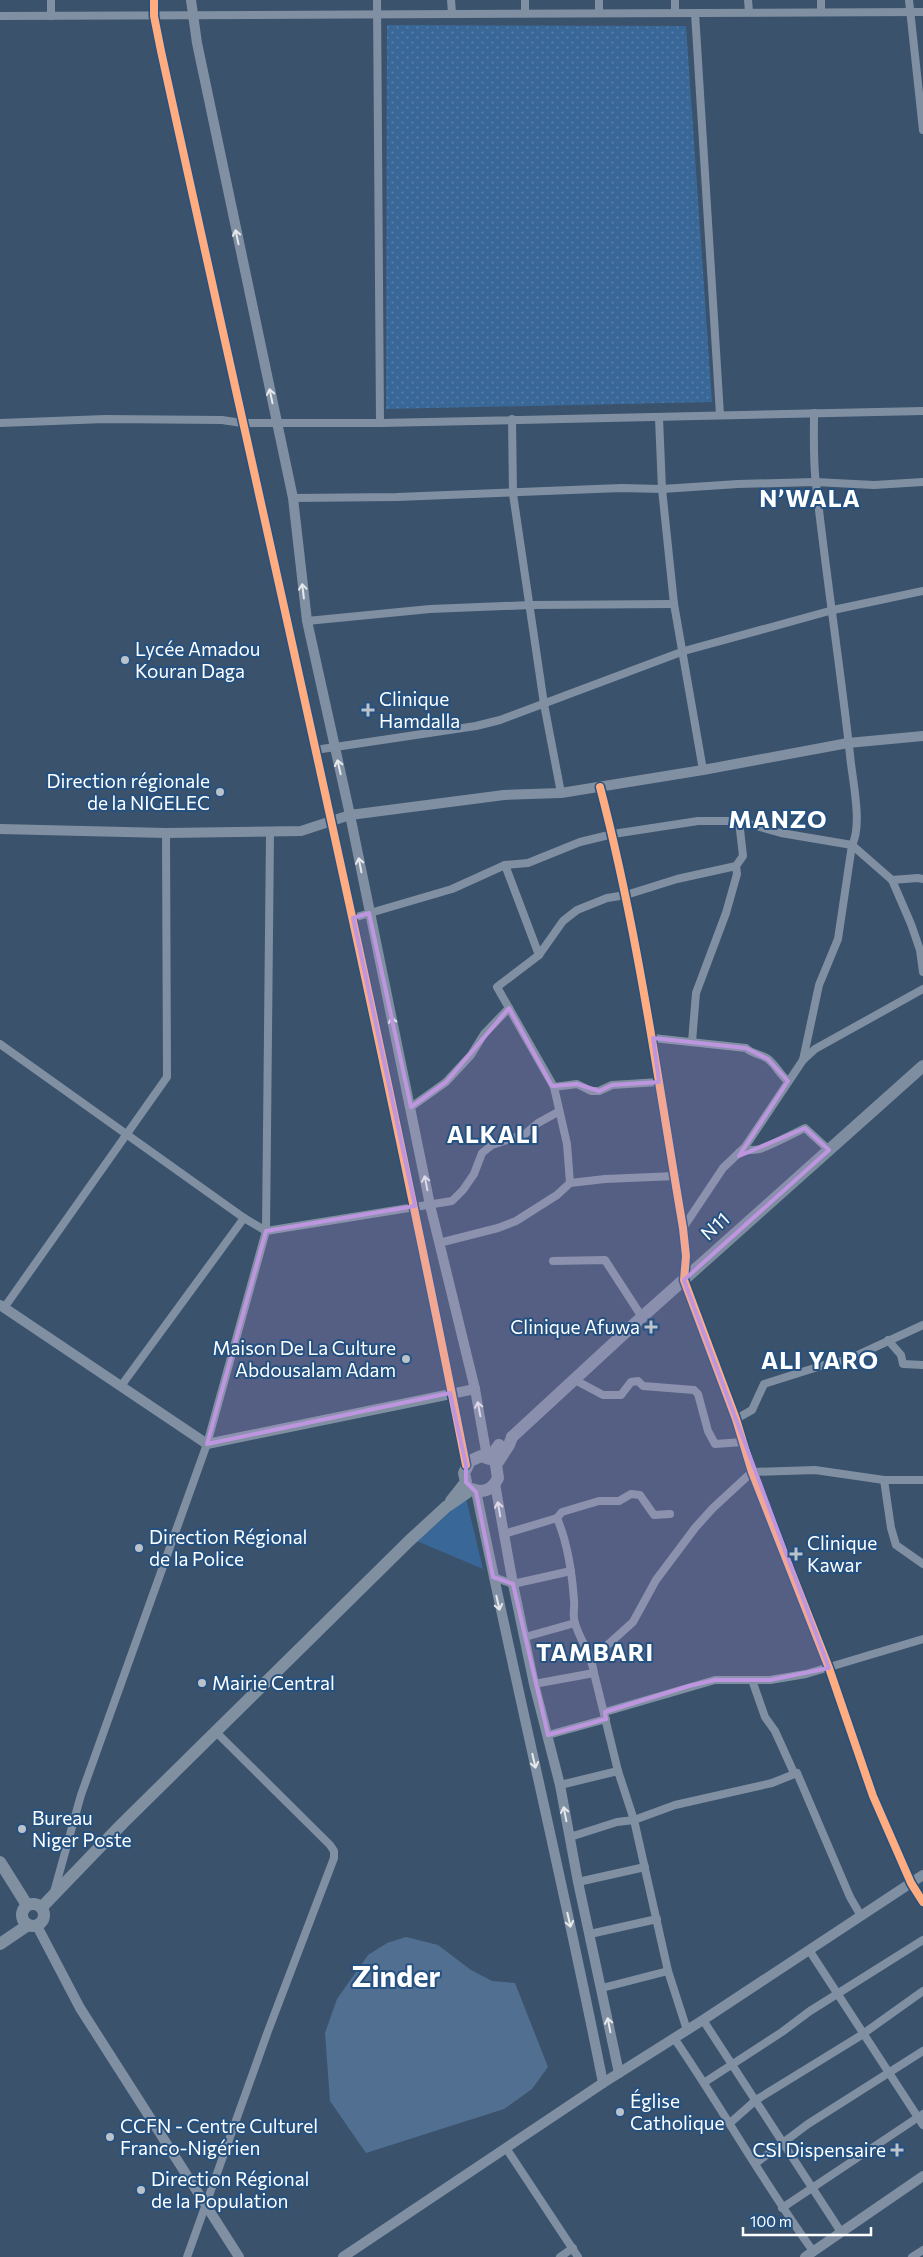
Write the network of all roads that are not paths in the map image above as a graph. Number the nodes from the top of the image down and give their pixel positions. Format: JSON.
{"nodes":[{"id":1,"x":51,"y":0,"type":"edge"},
{"id":2,"x":154,"y":0,"type":"edge"},
{"id":3,"x":191,"y":0,"type":"edge"},
{"id":4,"x":377,"y":0,"type":"edge"},
{"id":5,"x":452,"y":0,"type":"edge"},
{"id":6,"x":525,"y":0,"type":"edge"},
{"id":7,"x":599,"y":0,"type":"edge"},
{"id":8,"x":675,"y":0,"type":"edge"},
{"id":9,"x":748,"y":0,"type":"edge"},
{"id":10,"x":821,"y":0,"type":"edge"},
{"id":11,"x":909,"y":0,"type":"edge"},
{"id":12,"x":695,"y":12,"type":"junction"},
{"id":13,"x":749,"y":12,"type":"junction"},
{"id":14,"x":822,"y":12,"type":"junction"},
{"id":15,"x":910,"y":12,"type":"junction"},
{"id":16,"x":923,"y":12,"type":"edge"},
{"id":17,"x":525,"y":13,"type":"junction"},
{"id":18,"x":599,"y":13,"type":"junction"},
{"id":19,"x":675,"y":13,"type":"junction"},
{"id":20,"x":377,"y":14,"type":"junction"},
{"id":21,"x":452,"y":14,"type":"junction"},
{"id":22,"x":0,"y":16,"type":"edge"},
{"id":23,"x":51,"y":16,"type":"junction"},
{"id":24,"x":154,"y":16,"type":"junction"},
{"id":25,"x":193,"y":16,"type":"junction"},
{"id":26,"x":923,"y":130,"type":"edge"},
{"id":27,"x":923,"y":411,"type":"edge"},
{"id":28,"x":814,"y":412,"type":"junction"},
{"id":29,"x":720,"y":415,"type":"junction"},
{"id":30,"x":659,"y":418,"type":"junction"},
{"id":31,"x":512,"y":419,"type":"junction"},
{"id":32,"x":0,"y":423,"type":"edge"},
{"id":33,"x":242,"y":423,"type":"junction"},
{"id":34,"x":380,"y":423,"type":"junction"},
{"id":35,"x":277,"y":424,"type":"junction"},
{"id":36,"x":815,"y":482,"type":"junction"},
{"id":37,"x":923,"y":482,"type":"edge"},
{"id":38,"x":662,"y":489,"type":"junction"},
{"id":39,"x":513,"y":494,"type":"junction"},
{"id":40,"x":293,"y":498,"type":"junction"},
{"id":41,"x":923,"y":591,"type":"edge"},
{"id":42,"x":674,"y":604,"type":"junction"},
{"id":43,"x":530,"y":605,"type":"junction"},
{"id":44,"x":833,"y":610,"type":"junction"},
{"id":45,"x":307,"y":621,"type":"junction"},
{"id":46,"x":684,"y":651,"type":"junction"},
{"id":47,"x":544,"y":704,"type":"junction"},
{"id":48,"x":923,"y":736,"type":"edge"},
{"id":49,"x":848,"y":743,"type":"junction"},
{"id":50,"x":335,"y":747,"type":"junction"},
{"id":51,"x":315,"y":750,"type":"junction"},
{"id":52,"x":703,"y":770,"type":"junction"},
{"id":53,"x":600,"y":786,"type":"junction"},
{"id":54,"x":561,"y":793,"type":"junction"},
{"id":55,"x":350,"y":815,"type":"junction"},
{"id":56,"x":330,"y":820,"type":"junction"},
{"id":57,"x":740,"y":821,"type":"junction"},
{"id":58,"x":0,"y":829,"type":"edge"},
{"id":59,"x":166,"y":833,"type":"junction"},
{"id":60,"x":270,"y":833,"type":"junction"},
{"id":61,"x":613,"y":834,"type":"junction"},
{"id":62,"x":852,"y":845,"type":"junction"},
{"id":63,"x":505,"y":866,"type":"junction"},
{"id":64,"x":736,"y":866,"type":"junction"},
{"id":65,"x":923,"y":879,"type":"edge"},
{"id":66,"x":892,"y":880,"type":"junction"},
{"id":67,"x":626,"y":896,"type":"junction"},
{"id":68,"x":369,"y":913,"type":"junction"},
{"id":69,"x":353,"y":918,"type":"junction"},
{"id":70,"x":539,"y":955,"type":"junction"},
{"id":71,"x":922,"y":961,"type":"edge"},
{"id":72,"x":923,"y":972,"type":"edge"},
{"id":73,"x":923,"y":989,"type":"edge"},
{"id":74,"x":509,"y":1008,"type":"junction"},
{"id":75,"x":653,"y":1038,"type":"junction"},
{"id":76,"x":692,"y":1042,"type":"junction"},
{"id":77,"x":0,"y":1044,"type":"edge"},
{"id":78,"x":803,"y":1060,"type":"junction"},
{"id":79,"x":922,"y":1070,"type":"edge"},
{"id":80,"x":788,"y":1080,"type":"junction"},
{"id":81,"x":659,"y":1082,"type":"junction"},
{"id":82,"x":554,"y":1087,"type":"junction"},
{"id":83,"x":411,"y":1107,"type":"junction"},
{"id":84,"x":558,"y":1112,"type":"junction"},
{"id":85,"x":127,"y":1136,"type":"junction"},
{"id":86,"x":829,"y":1150,"type":"junction"},
{"id":87,"x":738,"y":1152,"type":"junction"},
{"id":88,"x":676,"y":1176,"type":"junction"},
{"id":89,"x":570,"y":1183,"type":"junction"},
{"id":90,"x":430,"y":1205,"type":"junction"},
{"id":91,"x":414,"y":1206,"type":"junction"},
{"id":92,"x":244,"y":1218,"type":"junction"},
{"id":93,"x":683,"y":1228,"type":"junction"},
{"id":94,"x":266,"y":1231,"type":"junction"},
{"id":95,"x":439,"y":1243,"type":"junction"},
{"id":96,"x":554,"y":1261,"type":"dead end"},
{"id":97,"x":684,"y":1280,"type":"junction"},
{"id":98,"x":2,"y":1307,"type":"edge"},
{"id":99,"x":642,"y":1317,"type":"junction"},
{"id":100,"x":923,"y":1325,"type":"edge"},
{"id":101,"x":888,"y":1340,"type":"junction"},
{"id":102,"x":923,"y":1365,"type":"edge"},
{"id":103,"x":575,"y":1380,"type":"junction"},
{"id":104,"x":121,"y":1386,"type":"junction"},
{"id":105,"x":475,"y":1389,"type":"junction"},
{"id":106,"x":450,"y":1393,"type":"junction"},
{"id":107,"x":736,"y":1419,"type":"junction"},
{"id":108,"x":512,"y":1437,"type":"joint"},
{"id":109,"x":743,"y":1442,"type":"junction"},
{"id":110,"x":207,"y":1444,"type":"junction"},
{"id":111,"x":491,"y":1460,"type":"junction"},
{"id":112,"x":466,"y":1465,"type":"junction"},
{"id":113,"x":752,"y":1472,"type":"junction"},
{"id":114,"x":884,"y":1480,"type":"junction"},
{"id":115,"x":923,"y":1480,"type":"edge"},
{"id":116,"x":495,"y":1484,"type":"junction"},
{"id":117,"x":471,"y":1487,"type":"junction"},
{"id":118,"x":670,"y":1514,"type":"dead end"},
{"id":119,"x":558,"y":1518,"type":"junction"},
{"id":120,"x":504,"y":1534,"type":"junction"},
{"id":121,"x":923,"y":1564,"type":"edge"},
{"id":122,"x":571,"y":1571,"type":"junction"},
{"id":123,"x":493,"y":1577,"type":"junction"},
{"id":124,"x":513,"y":1584,"type":"junction"},
{"id":125,"x":575,"y":1623,"type":"junction"},
{"id":126,"x":525,"y":1637,"type":"junction"},
{"id":127,"x":923,"y":1639,"type":"edge"},
{"id":128,"x":592,"y":1659,"type":"junction"},
{"id":129,"x":829,"y":1668,"type":"junction"},
{"id":130,"x":594,"y":1673,"type":"junction"},
{"id":131,"x":752,"y":1680,"type":"junction"},
{"id":132,"x":534,"y":1684,"type":"junction"},
{"id":133,"x":605,"y":1715,"type":"junction"},
{"id":134,"x":215,"y":1731,"type":"junction"},
{"id":135,"x":548,"y":1735,"type":"junction"},
{"id":136,"x":618,"y":1770,"type":"junction"},
{"id":137,"x":797,"y":1773,"type":"junction"},
{"id":138,"x":560,"y":1785,"type":"junction"},
{"id":139,"x":634,"y":1820,"type":"junction"},
{"id":140,"x":570,"y":1837,"type":"junction"},
{"id":141,"x":0,"y":1862,"type":"edge"},
{"id":142,"x":645,"y":1867,"type":"junction"},
{"id":143,"x":923,"y":1875,"type":"edge"},
{"id":144,"x":0,"y":1876,"type":"edge"},
{"id":145,"x":578,"y":1882,"type":"junction"},
{"id":146,"x":912,"y":1883,"type":"junction"},
{"id":147,"x":52,"y":1896,"type":"junction"},
{"id":148,"x":923,"y":1902,"type":"edge"},
{"id":149,"x":42,"y":1908,"type":"junction"},
{"id":150,"x":861,"y":1916,"type":"junction"},
{"id":151,"x":27,"y":1917,"type":"junction"},
{"id":152,"x":657,"y":1919,"type":"junction"},
{"id":153,"x":0,"y":1934,"type":"edge"},
{"id":154,"x":590,"y":1934,"type":"junction"},
{"id":155,"x":923,"y":1940,"type":"edge"},
{"id":156,"x":0,"y":1944,"type":"edge"},
{"id":157,"x":810,"y":1950,"type":"junction"},
{"id":158,"x":668,"y":1971,"type":"junction"},
{"id":159,"x":602,"y":1988,"type":"junction"},
{"id":160,"x":923,"y":1991,"type":"edge"},
{"id":161,"x":838,"y":1994,"type":"junction"},
{"id":162,"x":703,"y":2020,"type":"junction"},
{"id":163,"x":687,"y":2030,"type":"junction"},
{"id":164,"x":863,"y":2032,"type":"junction"},
{"id":165,"x":674,"y":2038,"type":"junction"},
{"id":166,"x":923,"y":2051,"type":"edge"},
{"id":167,"x":732,"y":2064,"type":"junction"},
{"id":168,"x":619,"y":2073,"type":"junction"},
{"id":169,"x":890,"y":2073,"type":"junction"},
{"id":170,"x":705,"y":2082,"type":"junction"},
{"id":171,"x":603,"y":2083,"type":"junction"},
{"id":172,"x":756,"y":2100,"type":"junction"},
{"id":173,"x":920,"y":2115,"type":"edge"},
{"id":174,"x":730,"y":2123,"type":"junction"},
{"id":175,"x":923,"y":2125,"type":"edge"},
{"id":176,"x":780,"y":2142,"type":"junction"},
{"id":177,"x":506,"y":2148,"type":"junction"},
{"id":178,"x":756,"y":2163,"type":"junction"},
{"id":179,"x":923,"y":2176,"type":"edge"},
{"id":180,"x":810,"y":2188,"type":"junction"},
{"id":181,"x":205,"y":2206,"type":"junction"},
{"id":182,"x":782,"y":2208,"type":"junction"},
{"id":183,"x":841,"y":2232,"type":"junction"},
{"id":184,"x":572,"y":2248,"type":"junction"},
{"id":185,"x":923,"y":2250,"type":"edge"},
{"id":186,"x":809,"y":2254,"type":"edge"},
{"id":187,"x":187,"y":2257,"type":"edge"},
{"id":188,"x":239,"y":2257,"type":"edge"},
{"id":189,"x":343,"y":2257,"type":"edge"},
{"id":190,"x":560,"y":2257,"type":"edge"},
{"id":191,"x":578,"y":2257,"type":"edge"},
{"id":192,"x":912,"y":2257,"type":"edge"}],
"edges":[{"from":1,"to":23,"type":"street"},
{"from":2,"to":24,"type":"street"},
{"from":3,"to":25,"type":"street"},
{"from":4,"to":20,"type":"street"},
{"from":5,"to":21,"type":"street"},
{"from":6,"to":17,"type":"street"},
{"from":7,"to":18,"type":"street"},
{"from":8,"to":19,"type":"street"},
{"from":9,"to":13,"type":"street"},
{"from":10,"to":14,"type":"street"},
{"from":11,"to":15,"type":"street"},
{"from":12,"to":13,"type":"street"},
{"from":12,"to":19,"type":"street"},
{"from":12,"to":29,"type":"street"},
{"from":13,"to":14,"type":"street"},
{"from":14,"to":15,"type":"street"},
{"from":15,"to":16,"type":"street"},
{"from":15,"to":26,"type":"street"},
{"from":17,"to":18,"type":"street"},
{"from":17,"to":21,"type":"street"},
{"from":18,"to":19,"type":"street"},
{"from":20,"to":21,"type":"street"},
{"from":20,"to":25,"type":"street"},
{"from":20,"to":34,"type":"street"},
{"from":22,"to":23,"type":"street"},
{"from":23,"to":24,"type":"street"},
{"from":24,"to":25,"type":"street"},
{"from":24,"to":33,"type":"street"},
{"from":35,"to":25,"type":"street","one_way":true},
{"from":27,"to":28,"type":"street"},
{"from":28,"to":29,"type":"street"},
{"from":28,"to":36,"type":"street"},
{"from":29,"to":30,"type":"street"},
{"from":30,"to":31,"type":"street"},
{"from":30,"to":38,"type":"street"},
{"from":31,"to":34,"type":"street"},
{"from":31,"to":39,"type":"street"},
{"from":32,"to":33,"type":"street"},
{"from":33,"to":35,"type":"street"},
{"from":33,"to":51,"type":"street"},
{"from":34,"to":35,"type":"street"},
{"from":35,"to":40,"type":"street"},
{"from":36,"to":37,"type":"street"},
{"from":36,"to":38,"type":"street"},
{"from":36,"to":44,"type":"street"},
{"from":38,"to":39,"type":"street"},
{"from":38,"to":42,"type":"street"},
{"from":39,"to":40,"type":"street"},
{"from":39,"to":43,"type":"street"},
{"from":45,"to":40,"type":"street","one_way":true},
{"from":41,"to":44,"type":"street"},
{"from":42,"to":43,"type":"street"},
{"from":42,"to":46,"type":"street"},
{"from":43,"to":45,"type":"street"},
{"from":43,"to":47,"type":"street"},
{"from":44,"to":46,"type":"street"},
{"from":44,"to":49,"type":"street"},
{"from":45,"to":50,"type":"street"},
{"from":46,"to":47,"type":"street"},
{"from":46,"to":52,"type":"street"},
{"from":47,"to":50,"type":"street"},
{"from":47,"to":54,"type":"street"},
{"from":48,"to":49,"type":"street"},
{"from":49,"to":52,"type":"street"},
{"from":49,"to":62,"type":"street"},
{"from":50,"to":51,"type":"street"},
{"from":55,"to":50,"type":"street","one_way":true},
{"from":51,"to":56,"type":"street"},
{"from":52,"to":53,"type":"street"},
{"from":53,"to":54,"type":"street"},
{"from":53,"to":61,"type":"street"},
{"from":54,"to":55,"type":"street"},
{"from":55,"to":56,"type":"street"},
{"from":68,"to":55,"type":"street","one_way":true},
{"from":56,"to":60,"type":"street"},
{"from":56,"to":69,"type":"street"},
{"from":57,"to":61,"type":"street"},
{"from":57,"to":62,"type":"street"},
{"from":57,"to":64,"type":"street"},
{"from":58,"to":59,"type":"street"},
{"from":59,"to":60,"type":"street"},
{"from":59,"to":85,"type":"street"},
{"from":60,"to":94,"type":"street"},
{"from":61,"to":63,"type":"street"},
{"from":61,"to":67,"type":"street"},
{"from":62,"to":66,"type":"street"},
{"from":62,"to":78,"type":"street"},
{"from":63,"to":68,"type":"street"},
{"from":63,"to":70,"type":"street"},
{"from":64,"to":67,"type":"street"},
{"from":64,"to":76,"type":"street"},
{"from":65,"to":66,"type":"street"},
{"from":66,"to":71,"type":"street"},
{"from":67,"to":70,"type":"street"},
{"from":67,"to":75,"type":"street"},
{"from":68,"to":69,"type":"street"},
{"from":83,"to":68,"type":"street","one_way":true},
{"from":69,"to":91,"type":"street"},
{"from":70,"to":74,"type":"street"},
{"from":71,"to":72,"type":"street"},
{"from":73,"to":78,"type":"street"},
{"from":74,"to":82,"type":"street"},
{"from":74,"to":83,"type":"street"},
{"from":75,"to":76,"type":"street"},
{"from":75,"to":81,"type":"street"},
{"from":76,"to":80,"type":"street"},
{"from":77,"to":85,"type":"street"},
{"from":78,"to":80,"type":"street"},
{"from":79,"to":86,"type":"main road","name":"N11"},
{"from":80,"to":87,"type":"street"},
{"from":81,"to":82,"type":"street"},
{"from":81,"to":88,"type":"street"},
{"from":82,"to":84,"type":"street"},
{"from":90,"to":83,"type":"street","one_way":true},
{"from":84,"to":89,"type":"street"},
{"from":84,"to":90,"type":"street"},
{"from":85,"to":92,"type":"street"},
{"from":85,"to":98,"type":"street"},
{"from":86,"to":87,"type":"street"},
{"from":86,"to":97,"type":"main road","name":"N11"},
{"from":87,"to":93,"type":"street"},
{"from":88,"to":89,"type":"street"},
{"from":88,"to":93,"type":"street"},
{"from":89,"to":95,"type":"street"},
{"from":90,"to":91,"type":"street"},
{"from":90,"to":95,"type":"street"},
{"from":91,"to":94,"type":"street"},
{"from":91,"to":106,"type":"street"},
{"from":92,"to":94,"type":"street"},
{"from":92,"to":104,"type":"street"},
{"from":93,"to":97,"type":"street"},
{"from":94,"to":110,"type":"street"},
{"from":95,"to":105,"type":"street"},
{"from":96,"to":99,"type":"street"},
{"from":97,"to":99,"type":"main road","name":"N11"},
{"from":97,"to":107,"type":"street"},
{"from":98,"to":104,"type":"street"},
{"from":99,"to":103,"type":"main road","name":"N11"},
{"from":100,"to":101,"type":"street"},
{"from":101,"to":102,"type":"street"},
{"from":101,"to":107,"type":"street"},
{"from":103,"to":108,"type":"main road","name":"N11"},
{"from":103,"to":109,"type":"street"},
{"from":104,"to":110,"type":"street"},
{"from":105,"to":106,"type":"street"},
{"from":111,"to":105,"type":"street","one_way":true},
{"from":106,"to":110,"type":"street"},
{"from":106,"to":112,"type":"street"},
{"from":107,"to":109,"type":"street"},
{"from":108,"to":111,"type":"highway"},
{"from":109,"to":113,"type":"street"},
{"from":110,"to":147,"type":"street"},
{"from":111,"to":112,"type":"highway"},
{"from":111,"to":116,"type":"highway"},
{"from":112,"to":117,"type":"highway"},
{"from":113,"to":114,"type":"street"},
{"from":113,"to":128,"type":"street"},
{"from":113,"to":129,"type":"street"},
{"from":114,"to":115,"type":"street"},
{"from":114,"to":121,"type":"street"},
{"from":116,"to":117,"type":"highway"},
{"from":120,"to":116,"type":"street","one_way":true},
{"from":117,"to":123,"type":"street"},
{"from":117,"to":134,"type":"highway"},
{"from":118,"to":119,"type":"street"},
{"from":119,"to":120,"type":"street"},
{"from":119,"to":122,"type":"street"},
{"from":120,"to":124,"type":"street"},
{"from":122,"to":124,"type":"street"},
{"from":122,"to":125,"type":"street"},
{"from":123,"to":124,"type":"street"},
{"from":123,"to":171,"type":"street","one_way":true},
{"from":124,"to":126,"type":"street"},
{"from":125,"to":126,"type":"street"},
{"from":125,"to":128,"type":"street"},
{"from":126,"to":132,"type":"street"},
{"from":127,"to":129,"type":"street"},
{"from":128,"to":130,"type":"street"},
{"from":129,"to":131,"type":"street"},
{"from":129,"to":146,"type":"street"},
{"from":130,"to":132,"type":"street"},
{"from":130,"to":133,"type":"street"},
{"from":131,"to":133,"type":"street"},
{"from":131,"to":137,"type":"street"},
{"from":132,"to":135,"type":"street"},
{"from":133,"to":135,"type":"street"},
{"from":133,"to":136,"type":"street"},
{"from":134,"to":147,"type":"highway"},
{"from":134,"to":181,"type":"street"},
{"from":135,"to":138,"type":"street"},
{"from":136,"to":138,"type":"street"},
{"from":136,"to":139,"type":"street"},
{"from":137,"to":139,"type":"street"},
{"from":137,"to":150,"type":"street"},
{"from":140,"to":138,"type":"street","one_way":true},
{"from":139,"to":140,"type":"street"},
{"from":139,"to":142,"type":"street"},
{"from":140,"to":145,"type":"street"},
{"from":141,"to":151,"type":"highway"},
{"from":142,"to":145,"type":"street"},
{"from":142,"to":152,"type":"street"},
{"from":143,"to":146,"type":"street"},
{"from":144,"to":151,"type":"highway"},
{"from":145,"to":154,"type":"street"},
{"from":146,"to":148,"type":"street"},
{"from":146,"to":150,"type":"street"},
{"from":147,"to":149,"type":"highway"},
{"from":149,"to":151,"type":"highway"},
{"from":149,"to":151,"type":"highway"},
{"from":150,"to":157,"type":"street"},
{"from":151,"to":153,"type":"highway"},
{"from":151,"to":156,"type":"highway"},
{"from":151,"to":181,"type":"street"},
{"from":152,"to":154,"type":"street"},
{"from":152,"to":158,"type":"street"},
{"from":154,"to":159,"type":"street"},
{"from":155,"to":161,"type":"street"},
{"from":157,"to":161,"type":"street"},
{"from":157,"to":162,"type":"street"},
{"from":158,"to":159,"type":"street"},
{"from":158,"to":163,"type":"street"},
{"from":168,"to":159,"type":"street","one_way":true},
{"from":160,"to":164,"type":"street"},
{"from":161,"to":164,"type":"street"},
{"from":161,"to":167,"type":"street"},
{"from":162,"to":163,"type":"street"},
{"from":162,"to":167,"type":"street"},
{"from":163,"to":165,"type":"street"},
{"from":164,"to":169,"type":"street"},
{"from":164,"to":172,"type":"street"},
{"from":165,"to":168,"type":"street"},
{"from":165,"to":170,"type":"street"},
{"from":166,"to":169,"type":"street"},
{"from":167,"to":170,"type":"street"},
{"from":167,"to":172,"type":"street"},
{"from":168,"to":171,"type":"street"},
{"from":169,"to":173,"type":"street"},
{"from":169,"to":176,"type":"street"},
{"from":170,"to":174,"type":"street"},
{"from":171,"to":177,"type":"street"},
{"from":172,"to":174,"type":"street"},
{"from":172,"to":176,"type":"street"},
{"from":173,"to":175,"type":"street"},
{"from":173,"to":180,"type":"street"},
{"from":174,"to":178,"type":"street"},
{"from":176,"to":178,"type":"street"},
{"from":176,"to":180,"type":"street"},
{"from":177,"to":184,"type":"street"},
{"from":177,"to":189,"type":"street"},
{"from":178,"to":182,"type":"street"},
{"from":179,"to":183,"type":"street"},
{"from":180,"to":182,"type":"street"},
{"from":180,"to":183,"type":"street"},
{"from":181,"to":187,"type":"street"},
{"from":181,"to":188,"type":"street"},
{"from":182,"to":186,"type":"street"},
{"from":183,"to":186,"type":"street"},
{"from":184,"to":190,"type":"street"},
{"from":184,"to":191,"type":"street"},
{"from":185,"to":192,"type":"street"}]}
